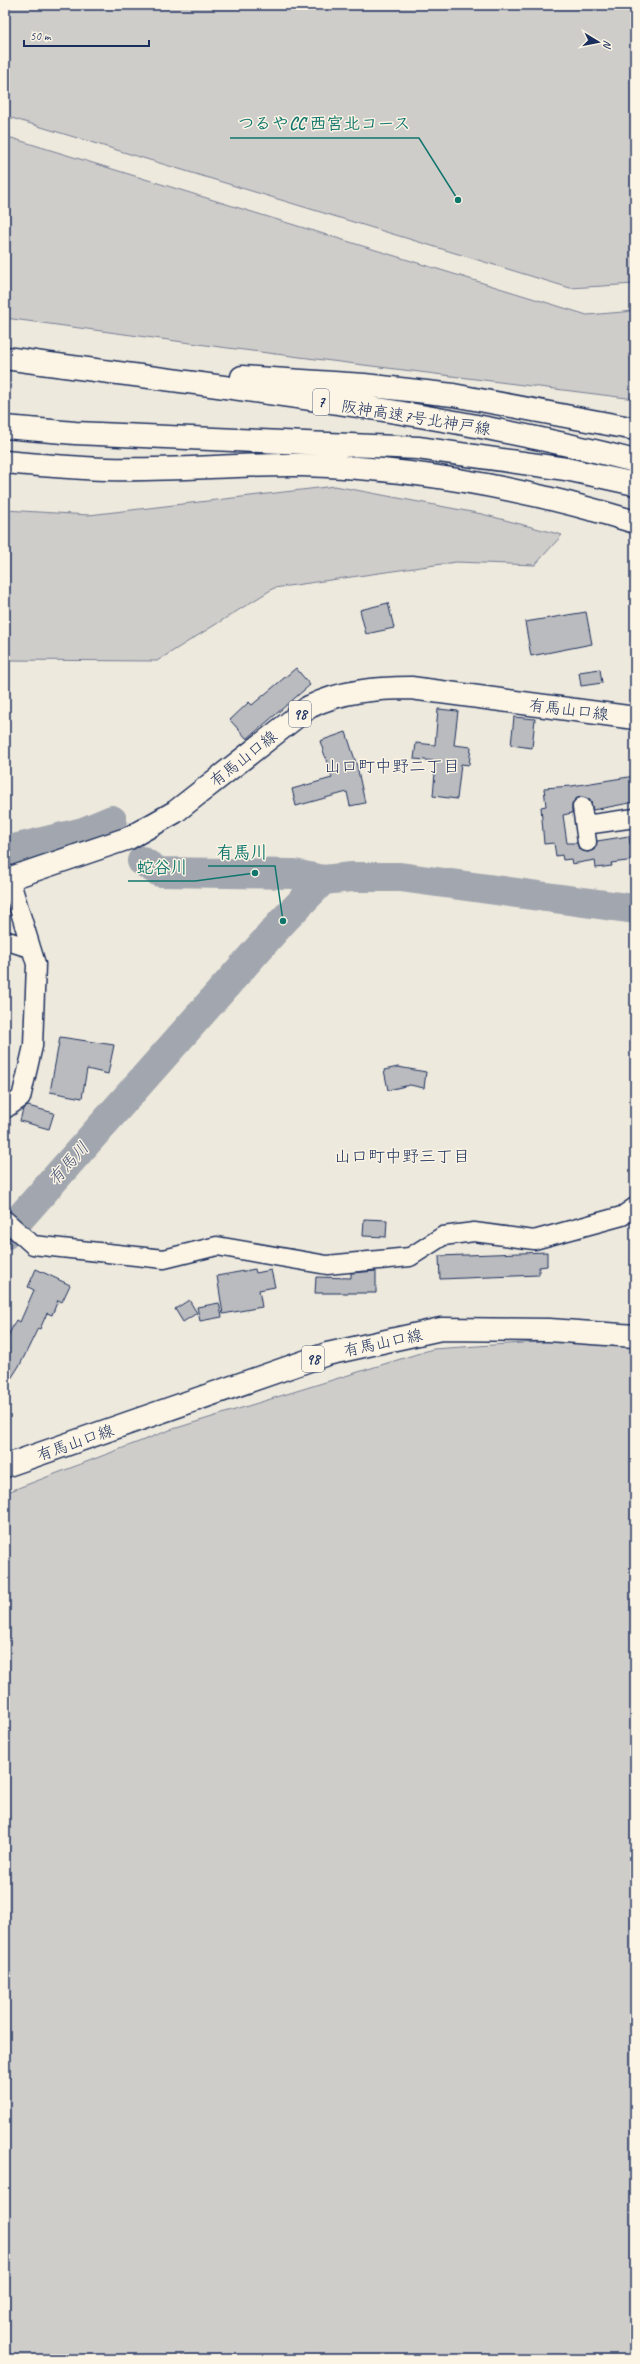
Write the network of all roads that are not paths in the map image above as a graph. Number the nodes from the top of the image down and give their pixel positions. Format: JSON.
{"nodes":[{"id":1,"x":5,"y":358,"type":"edge"},
{"id":2,"x":49,"y":364,"type":"junction"},
{"id":3,"x":5,"y":427,"type":"edge"},
{"id":4,"x":635,"y":429,"type":"edge"},
{"id":5,"x":635,"y":461,"type":"edge"},
{"id":6,"x":5,"y":462,"type":"edge"},
{"id":7,"x":635,"y":484,"type":"edge"},
{"id":8,"x":635,"y":522,"type":"edge"},
{"id":9,"x":635,"y":718,"type":"edge"},
{"id":10,"x":582,"y":807,"type":"dead end"},
{"id":11,"x":635,"y":818,"type":"edge"},
{"id":12,"x":7,"y":879,"type":"edge"},
{"id":13,"x":5,"y":940,"type":"edge"},
{"id":14,"x":30,"y":945,"type":"junction"},
{"id":15,"x":5,"y":1109,"type":"edge"},
{"id":16,"x":635,"y":1207,"type":"edge"},
{"id":17,"x":5,"y":1220,"type":"edge"},
{"id":18,"x":635,"y":1336,"type":"edge"},
{"id":19,"x":5,"y":1466,"type":"edge"}],
"edges":[{"from":1,"to":2,"type":"main road","name":"阪神高速7号北神戸線","number":"7"},
{"from":2,"to":4,"type":"main road"},
{"from":2,"to":5,"type":"main road","name":"阪神高速7号北神戸線","number":"7"},
{"from":3,"to":7,"type":"main road","name":"阪神高速7号北神戸線"},
{"from":6,"to":8,"type":"main road"},
{"from":9,"to":12,"type":"main road","name":"有馬山口線","number":"98"},
{"from":10,"to":11,"type":"street"},
{"from":12,"to":14,"type":"street"},
{"from":13,"to":14,"type":"street"},
{"from":14,"to":15,"type":"street"},
{"from":16,"to":17,"type":"street"},
{"from":18,"to":19,"type":"main road","name":"有馬山口線","number":"98"}]}
